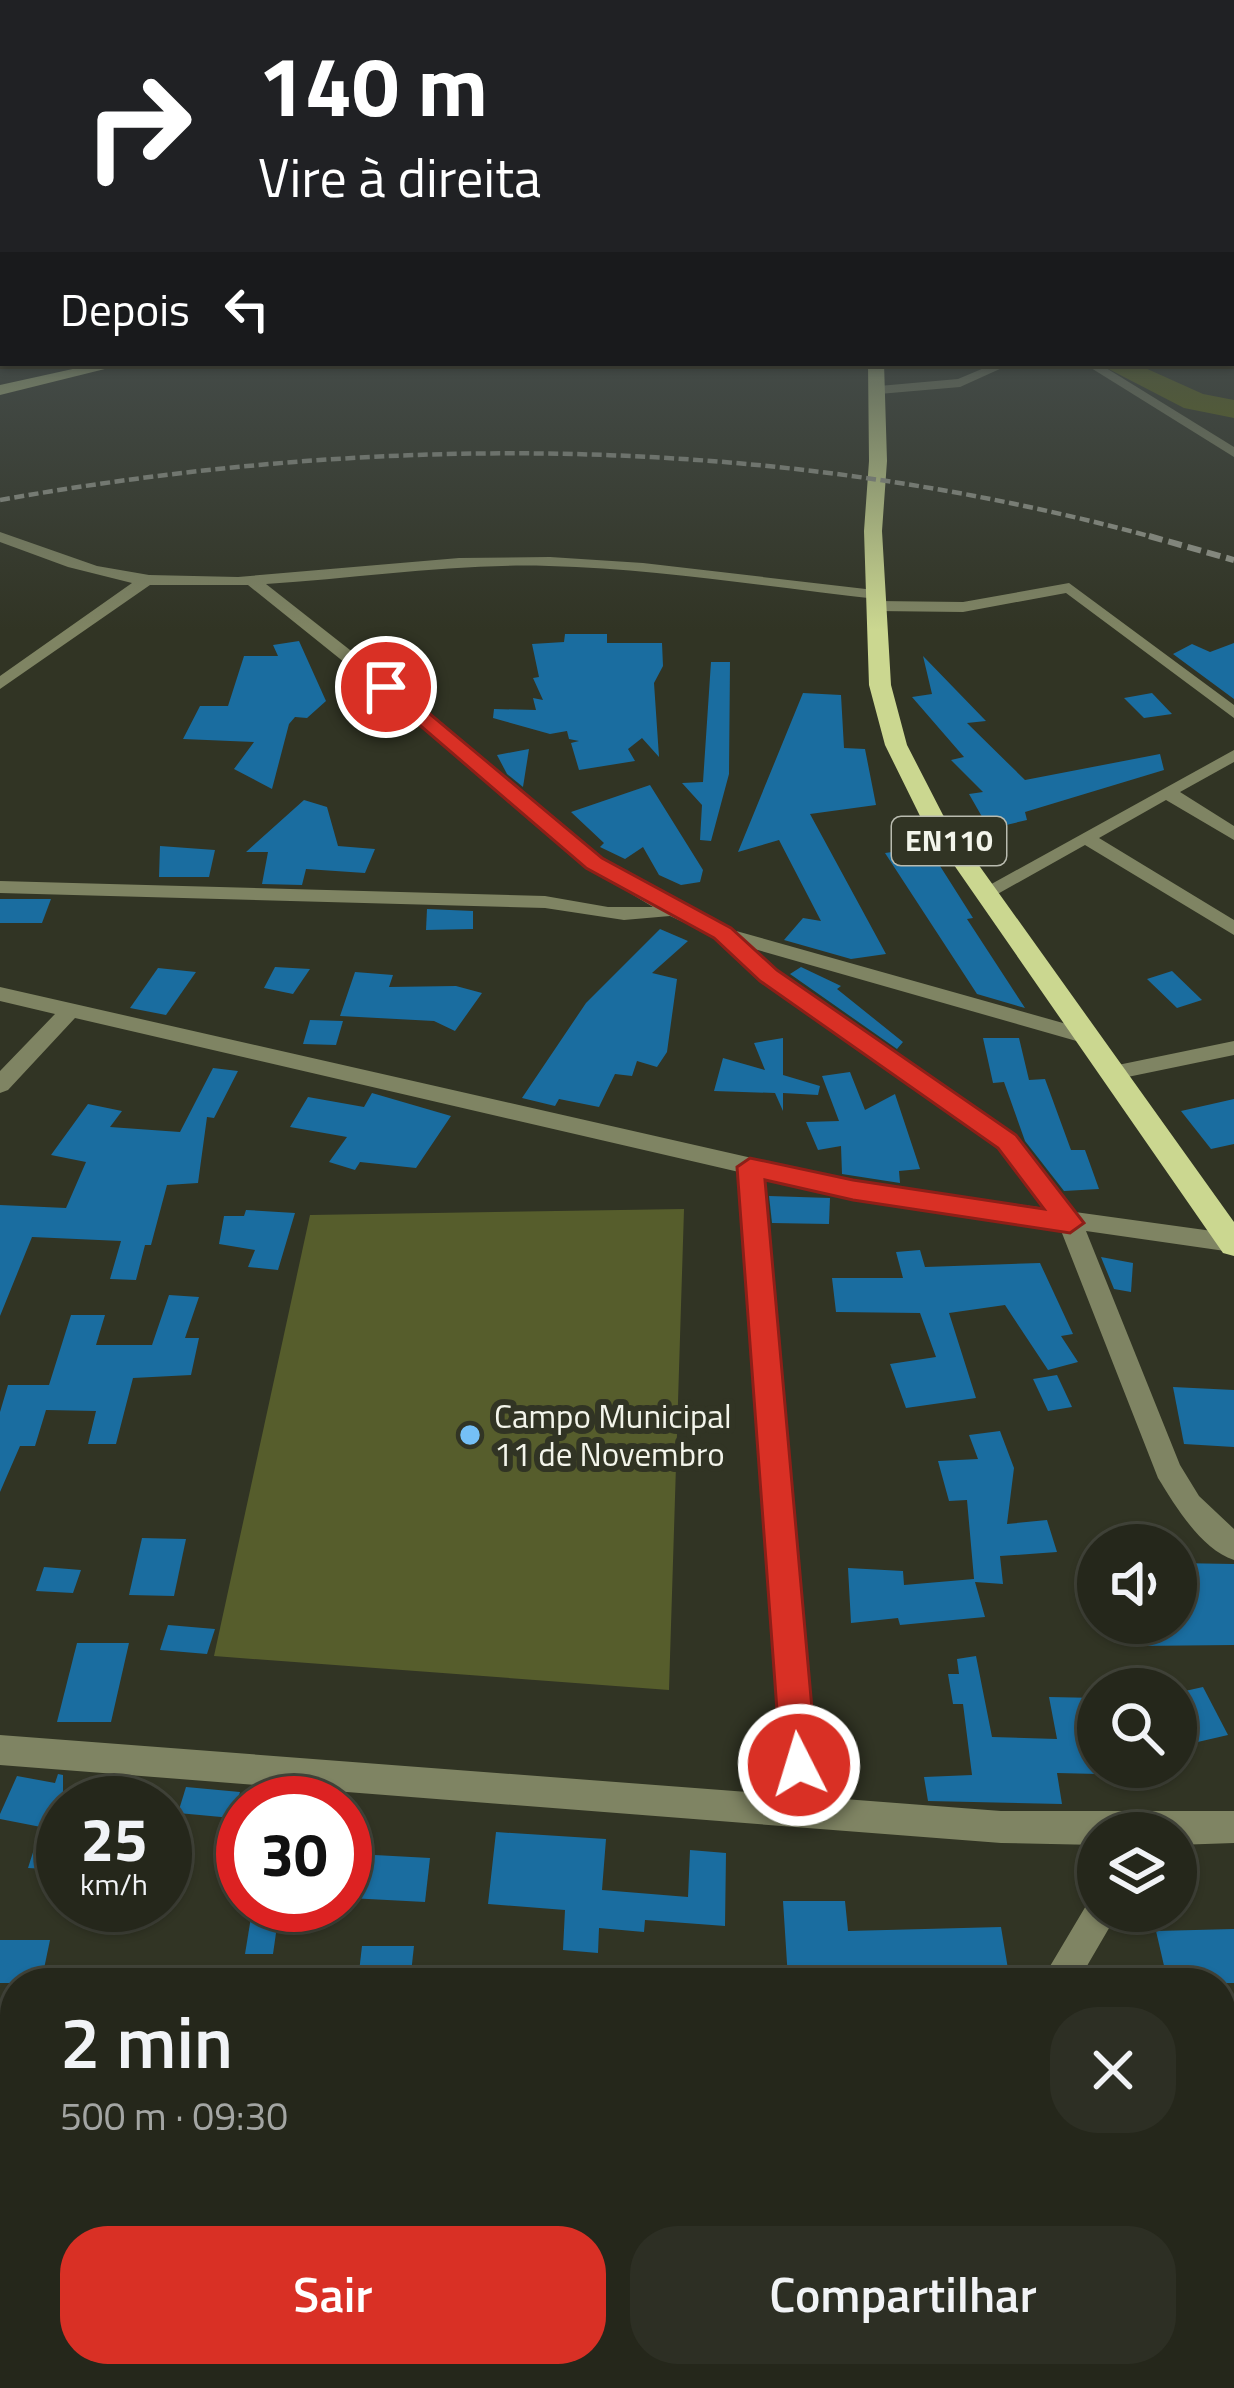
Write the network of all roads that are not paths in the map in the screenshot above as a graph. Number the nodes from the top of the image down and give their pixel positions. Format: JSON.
{"nodes":[{"id":1,"x":878,"y":407,"type":"edge"},
{"id":2,"x":1161,"y":407,"type":"edge"},
{"id":3,"x":1234,"y":453,"type":"edge"},
{"id":4,"x":0,"y":537,"type":"edge"},
{"id":5,"x":146,"y":580,"type":"junction"},
{"id":6,"x":253,"y":582,"type":"junction"},
{"id":7,"x":877,"y":600,"type":"junction"},
{"id":8,"x":0,"y":684,"type":"edge"},
{"id":9,"x":1234,"y":713,"type":"edge"},
{"id":10,"x":1234,"y":755,"type":"edge"},
{"id":11,"x":1168,"y":793,"type":"junction"},
{"id":12,"x":1234,"y":834,"type":"edge"},
{"id":13,"x":1088,"y":839,"type":"junction"},
{"id":14,"x":0,"y":887,"type":"edge"},
{"id":15,"x":987,"y":892,"type":"junction"},
{"id":16,"x":672,"y":909,"type":"junction"},
{"id":17,"x":1234,"y":928,"type":"edge"},
{"id":18,"x":722,"y":933,"type":"junction"},
{"id":19,"x":0,"y":994,"type":"edge"},
{"id":20,"x":70,"y":1011,"type":"junction"},
{"id":21,"x":1087,"y":1037,"type":"junction"},
{"id":22,"x":1234,"y":1048,"type":"edge"},
{"id":23,"x":1113,"y":1072,"type":"junction"},
{"id":24,"x":0,"y":1085,"type":"edge"},
{"id":25,"x":750,"y":1167,"type":"junction"},
{"id":26,"x":1070,"y":1223,"type":"junction"},
{"id":27,"x":1233,"y":1244,"type":"edge"},
{"id":28,"x":1234,"y":1548,"type":"edge"},
{"id":29,"x":0,"y":1750,"type":"edge"},
{"id":30,"x":803,"y":1811,"type":"junction"},
{"id":31,"x":1234,"y":1827,"type":"edge"},
{"id":32,"x":1197,"y":1829,"type":"edge"},
{"id":33,"x":1077,"y":1830,"type":"edge"},
{"id":34,"x":1089,"y":1932,"type":"edge"},
{"id":35,"x":1066,"y":1968,"type":"edge"}],
"edges":[{"from":1,"to":7,"type":"main road","number":"EN110"},
{"from":2,"to":3,"type":"street"},
{"from":4,"to":5,"type":"street"},
{"from":5,"to":6,"type":"street"},
{"from":5,"to":8,"type":"street"},
{"from":6,"to":7,"type":"street"},
{"from":6,"to":16,"type":"street"},
{"from":7,"to":9,"type":"street"},
{"from":7,"to":15,"type":"main road","number":"EN110"},
{"from":10,"to":11,"type":"street"},
{"from":11,"to":12,"type":"street"},
{"from":11,"to":13,"type":"street"},
{"from":13,"to":15,"type":"street"},
{"from":13,"to":17,"type":"street"},
{"from":14,"to":16,"type":"street"},
{"from":15,"to":21,"type":"main road","number":"EN110"},
{"from":16,"to":18,"type":"street"},
{"from":18,"to":21,"type":"street"},
{"from":18,"to":26,"type":"street"},
{"from":19,"to":20,"type":"street"},
{"from":20,"to":24,"type":"street"},
{"from":20,"to":25,"type":"street"},
{"from":21,"to":23,"type":"main road","number":"EN110"},
{"from":22,"to":23,"type":"street"},
{"from":23,"to":27,"type":"main road","number":"EN110"},
{"from":25,"to":26,"type":"street"},
{"from":25,"to":30,"type":"street"},
{"from":26,"to":27,"type":"street"},
{"from":26,"to":28,"type":"street"},
{"from":29,"to":30,"type":"street"},
{"from":30,"to":33,"type":"street"},
{"from":31,"to":32,"type":"street"},
{"from":34,"to":35,"type":"street"}]}
